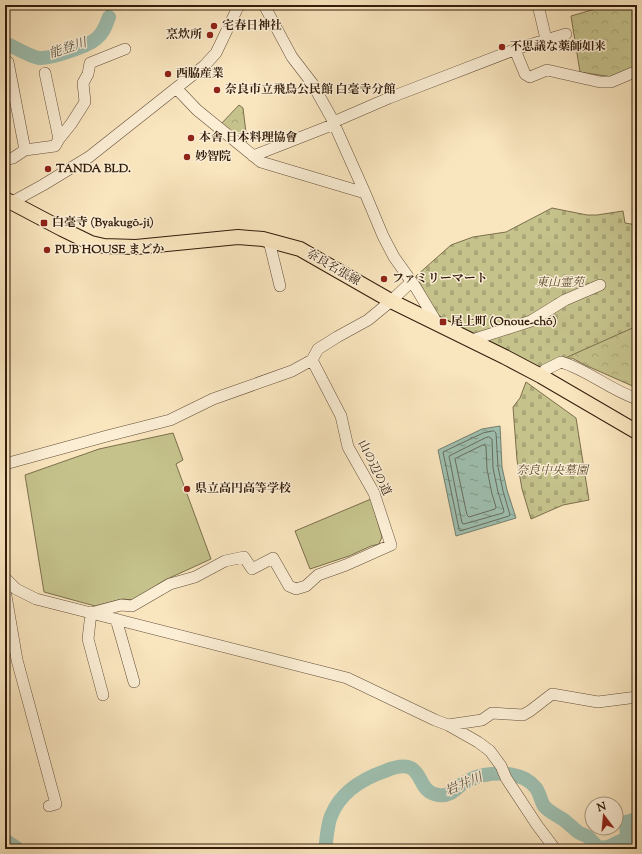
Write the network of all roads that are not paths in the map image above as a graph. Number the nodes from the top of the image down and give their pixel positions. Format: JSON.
{"nodes":[{"id":1,"x":241,"y":5,"type":"edge"},
{"id":2,"x":264,"y":5,"type":"edge"},
{"id":3,"x":538,"y":5,"type":"edge"},
{"id":4,"x":566,"y":34,"type":"dead end"},
{"id":5,"x":546,"y":39,"type":"junction"},
{"id":6,"x":125,"y":49,"type":"dead end"},
{"id":7,"x":515,"y":50,"type":"junction"},
{"id":8,"x":8,"y":62,"type":"dead end"},
{"id":9,"x":637,"y":71,"type":"edge"},
{"id":10,"x":45,"y":73,"type":"dead end"},
{"id":11,"x":176,"y":88,"type":"junction"},
{"id":12,"x":334,"y":124,"type":"junction"},
{"id":13,"x":59,"y":140,"type":"junction"},
{"id":14,"x":25,"y":150,"type":"junction"},
{"id":15,"x":253,"y":156,"type":"junction"},
{"id":16,"x":5,"y":160,"type":"edge"},
{"id":17,"x":365,"y":193,"type":"junction"},
{"id":18,"x":8,"y":200,"type":"edge"},
{"id":19,"x":269,"y":241,"type":"junction"},
{"id":20,"x":411,"y":282,"type":"junction"},
{"id":21,"x":280,"y":286,"type":"dead end"},
{"id":22,"x":600,"y":286,"type":"dead end"},
{"id":23,"x":391,"y":301,"type":"junction"},
{"id":24,"x":437,"y":323,"type":"junction"},
{"id":25,"x":472,"y":340,"type":"junction"},
{"id":26,"x":312,"y":360,"type":"junction"},
{"id":27,"x":541,"y":376,"type":"junction"},
{"id":28,"x":637,"y":399,"type":"edge"},
{"id":29,"x":637,"y":432,"type":"edge"},
{"id":30,"x":5,"y":464,"type":"edge"},
{"id":31,"x":5,"y":578,"type":"edge"},
{"id":32,"x":5,"y":590,"type":"edge"},
{"id":33,"x":91,"y":613,"type":"junction"},
{"id":34,"x":116,"y":619,"type":"junction"},
{"id":35,"x":134,"y":682,"type":"dead end"},
{"id":36,"x":103,"y":694,"type":"dead end"},
{"id":37,"x":637,"y":697,"type":"edge"},
{"id":38,"x":448,"y":725,"type":"junction"},
{"id":39,"x":49,"y":806,"type":"dead end"},
{"id":40,"x":555,"y":849,"type":"edge"}],
"edges":[{"from":1,"to":11,"type":"street"},
{"from":2,"to":12,"type":"street"},
{"from":3,"to":5,"type":"street"},
{"from":4,"to":5,"type":"street"},
{"from":5,"to":7,"type":"street"},
{"from":6,"to":13,"type":"street"},
{"from":7,"to":9,"type":"street"},
{"from":7,"to":12,"type":"street"},
{"from":8,"to":14,"type":"street"},
{"from":10,"to":13,"type":"street"},
{"from":11,"to":15,"type":"street"},
{"from":11,"to":18,"type":"street"},
{"from":12,"to":15,"type":"street"},
{"from":12,"to":17,"type":"street"},
{"from":13,"to":14,"type":"street"},
{"from":14,"to":16,"type":"street"},
{"from":15,"to":17,"type":"street"},
{"from":17,"to":20,"type":"street"},
{"from":18,"to":19,"type":"main road","name":"奈良名張線"},
{"from":19,"to":21,"type":"street"},
{"from":19,"to":23,"type":"main road","name":"奈良名張線"},
{"from":20,"to":23,"type":"street"},
{"from":20,"to":24,"type":"street"},
{"from":22,"to":25,"type":"street"},
{"from":23,"to":24,"type":"main road","name":"奈良名張線"},
{"from":23,"to":26,"type":"street"},
{"from":24,"to":25,"type":"main road","name":"奈良名張線"},
{"from":25,"to":27,"type":"main road","name":"奈良名張線"},
{"from":26,"to":30,"type":"street"},
{"from":26,"to":33,"type":"street","name":"山の辺の道"},
{"from":27,"to":28,"type":"street"},
{"from":27,"to":29,"type":"main road","name":"奈良名張線"},
{"from":31,"to":33,"type":"street"},
{"from":32,"to":39,"type":"street"},
{"from":33,"to":34,"type":"street"},
{"from":33,"to":36,"type":"street"},
{"from":34,"to":35,"type":"street"},
{"from":34,"to":38,"type":"street"},
{"from":37,"to":38,"type":"street"},
{"from":38,"to":40,"type":"street"}]}
